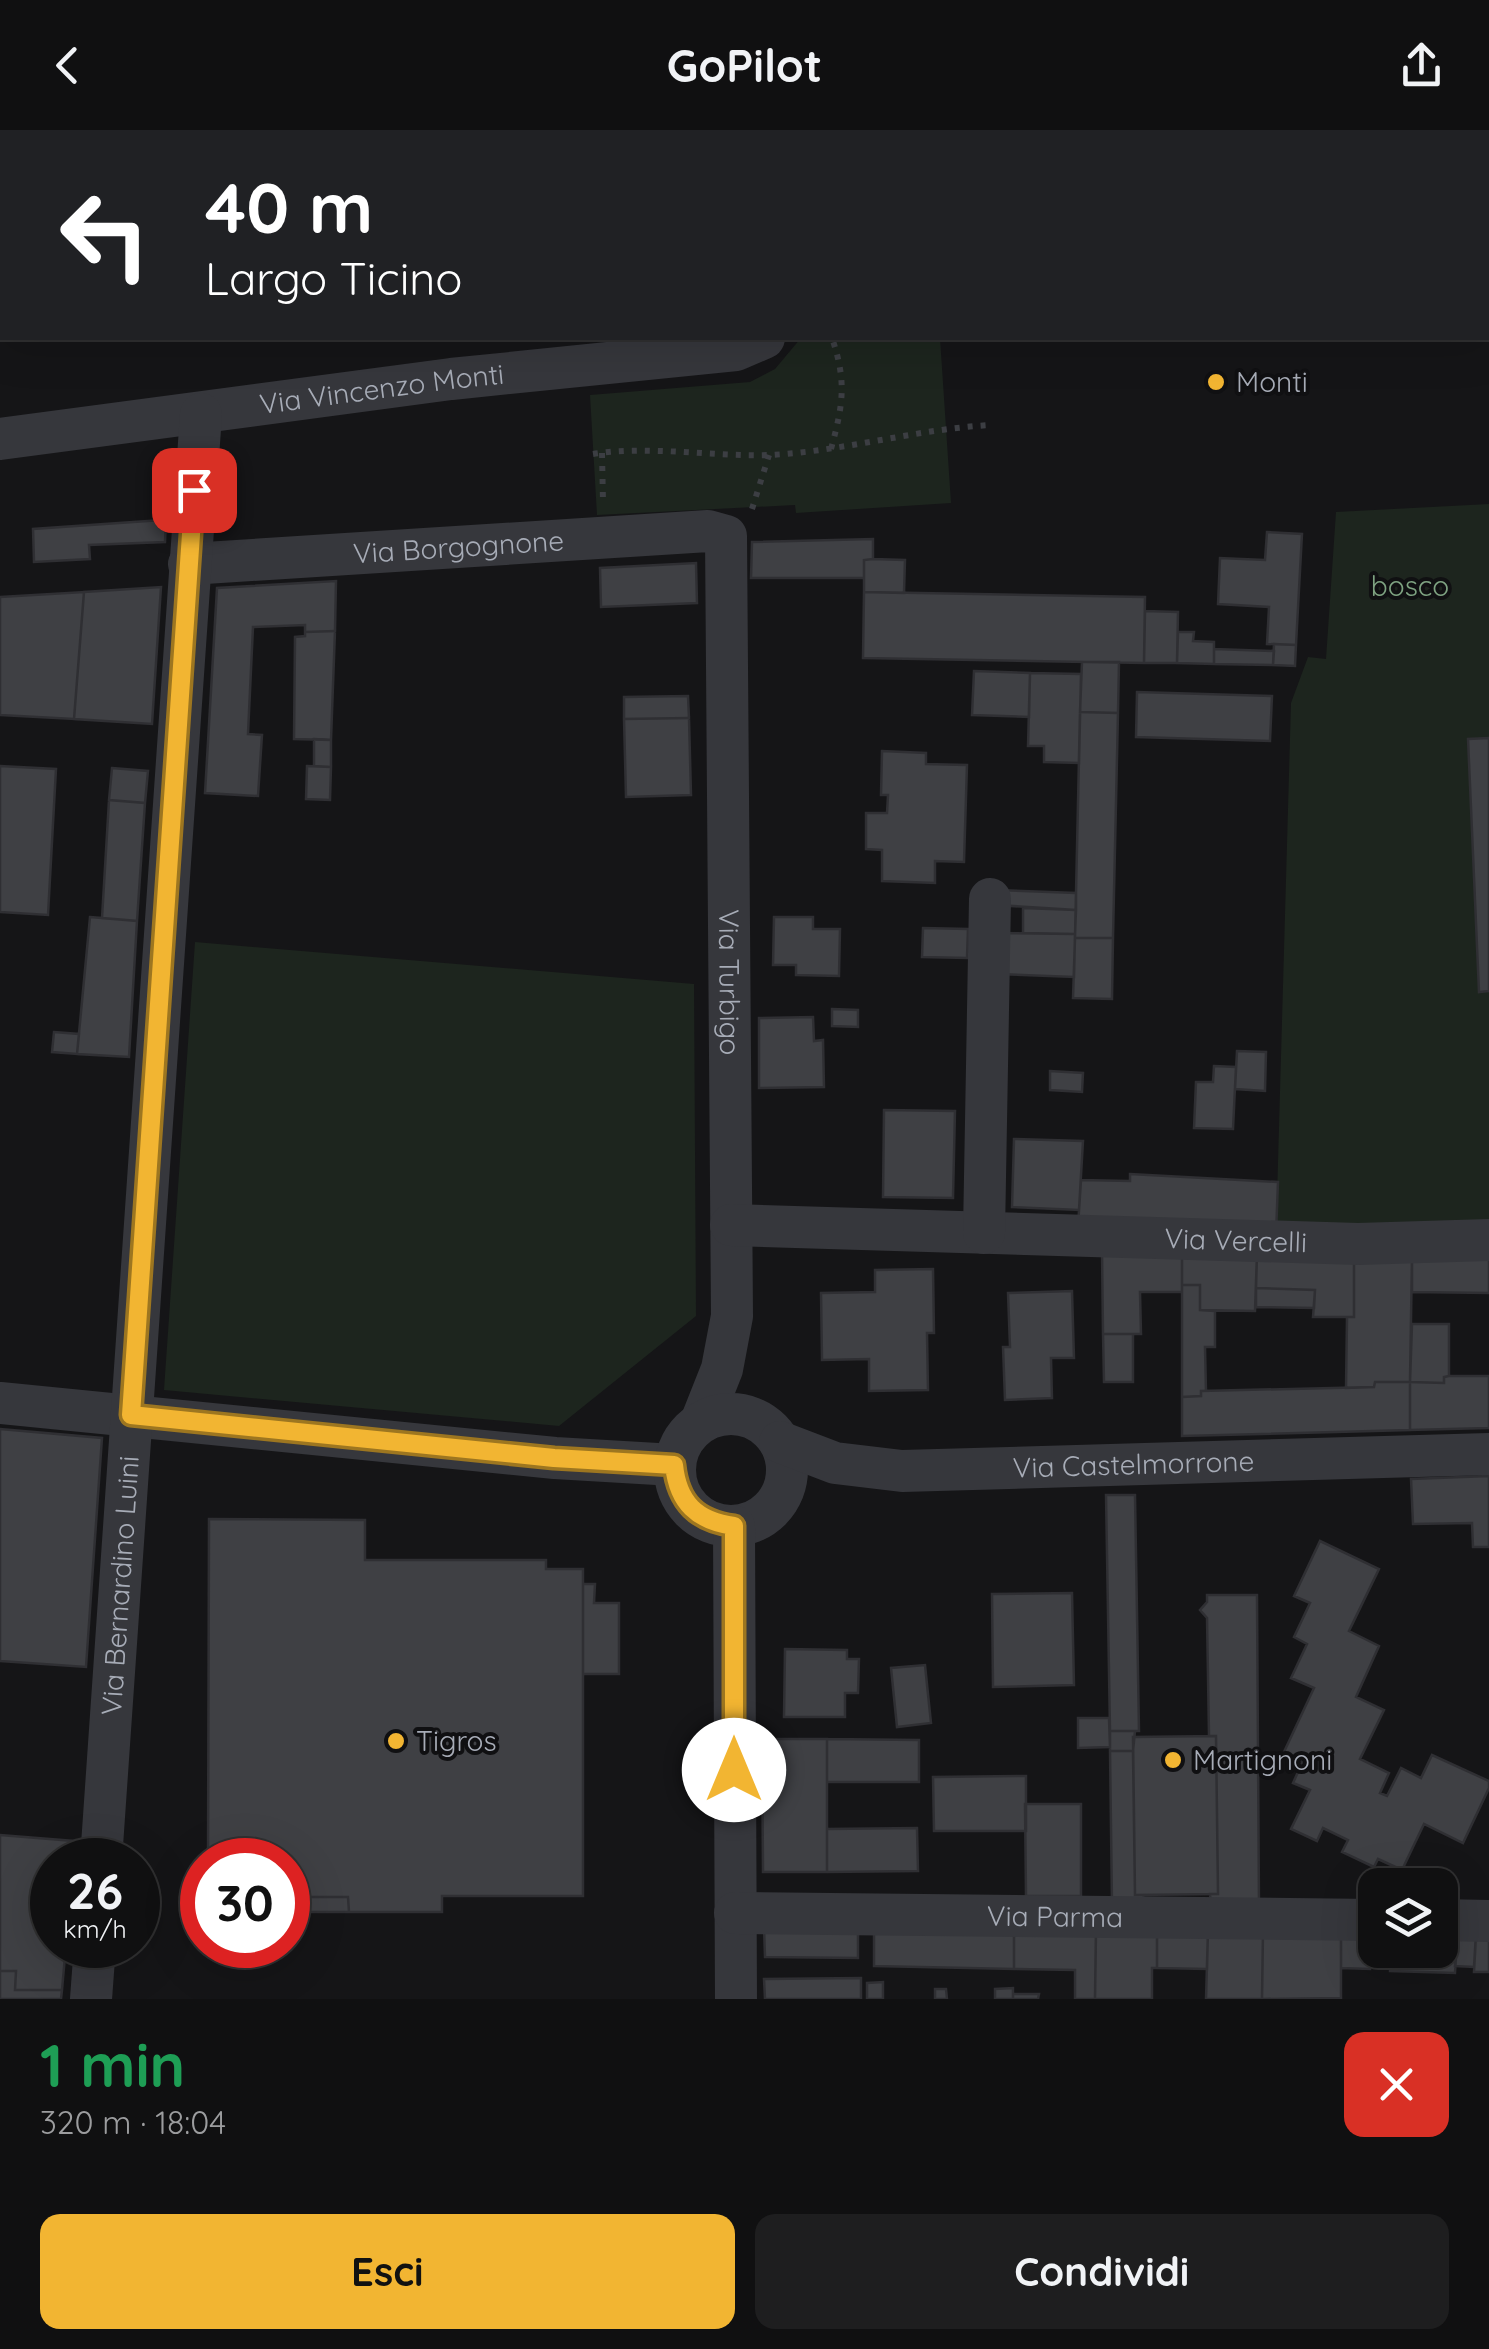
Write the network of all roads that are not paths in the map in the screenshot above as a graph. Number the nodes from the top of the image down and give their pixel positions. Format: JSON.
{"nodes":[{"id":1,"x":759,"y":340,"type":"edge"},
{"id":2,"x":201,"y":414,"type":"junction"},
{"id":3,"x":0,"y":439,"type":"edge"},
{"id":4,"x":737,"y":528,"type":"joint"},
{"id":5,"x":189,"y":564,"type":"junction"},
{"id":6,"x":990,"y":899,"type":"dead end"},
{"id":7,"x":731,"y":1225,"type":"junction"},
{"id":8,"x":984,"y":1233,"type":"junction"},
{"id":9,"x":1489,"y":1240,"type":"edge"},
{"id":10,"x":0,"y":1403,"type":"edge"},
{"id":11,"x":131,"y":1415,"type":"junction"},
{"id":12,"x":701,"y":1422,"type":"junction"},
{"id":13,"x":780,"y":1442,"type":"junction"},
{"id":14,"x":1489,"y":1454,"type":"edge"},
{"id":15,"x":674,"y":1465,"type":"junction"},
{"id":16,"x":734,"y":1526,"type":"junction"},
{"id":17,"x":103,"y":1838,"type":"edge"},
{"id":18,"x":735,"y":1914,"type":"junction"},
{"id":19,"x":1358,"y":1920,"type":"edge"},
{"id":20,"x":1458,"y":1920,"type":"edge"},
{"id":21,"x":1489,"y":1921,"type":"edge"},
{"id":22,"x":93,"y":1968,"type":"edge"},
{"id":23,"x":91,"y":1999,"type":"edge"},
{"id":24,"x":736,"y":1999,"type":"edge"}],
"edges":[{"from":1,"to":2,"type":"street","name":"Via Vincenzo Monti"},
{"from":2,"to":3,"type":"street","name":"Via Vincenzo Monti"},
{"from":2,"to":5,"type":"street","name":"Via Bernardino Luini"},
{"from":4,"to":5,"type":"street","name":"Via Borgognone"},
{"from":4,"to":7,"type":"street","name":"Via Turbigo"},
{"from":5,"to":11,"type":"street","name":"Via Bernardino Luini"},
{"from":6,"to":8,"type":"street"},
{"from":7,"to":8,"type":"street","name":"Via Vercelli"},
{"from":7,"to":12,"type":"street","name":"Via Turbigo"},
{"from":8,"to":9,"type":"street","name":"Via Vercelli"},
{"from":10,"to":11,"type":"street"},
{"from":11,"to":15,"type":"street"},
{"from":11,"to":17,"type":"street","name":"Via Bernardino Luini"},
{"from":12,"to":13,"type":"street"},
{"from":12,"to":15,"type":"street"},
{"from":13,"to":14,"type":"street","name":"Via Castelmorrone"},
{"from":13,"to":16,"type":"street"},
{"from":15,"to":16,"type":"street"},
{"from":16,"to":18,"type":"street"},
{"from":18,"to":19,"type":"street","name":"Via Parma"},
{"from":18,"to":24,"type":"street"},
{"from":20,"to":21,"type":"street"},
{"from":22,"to":23,"type":"street"}]}
